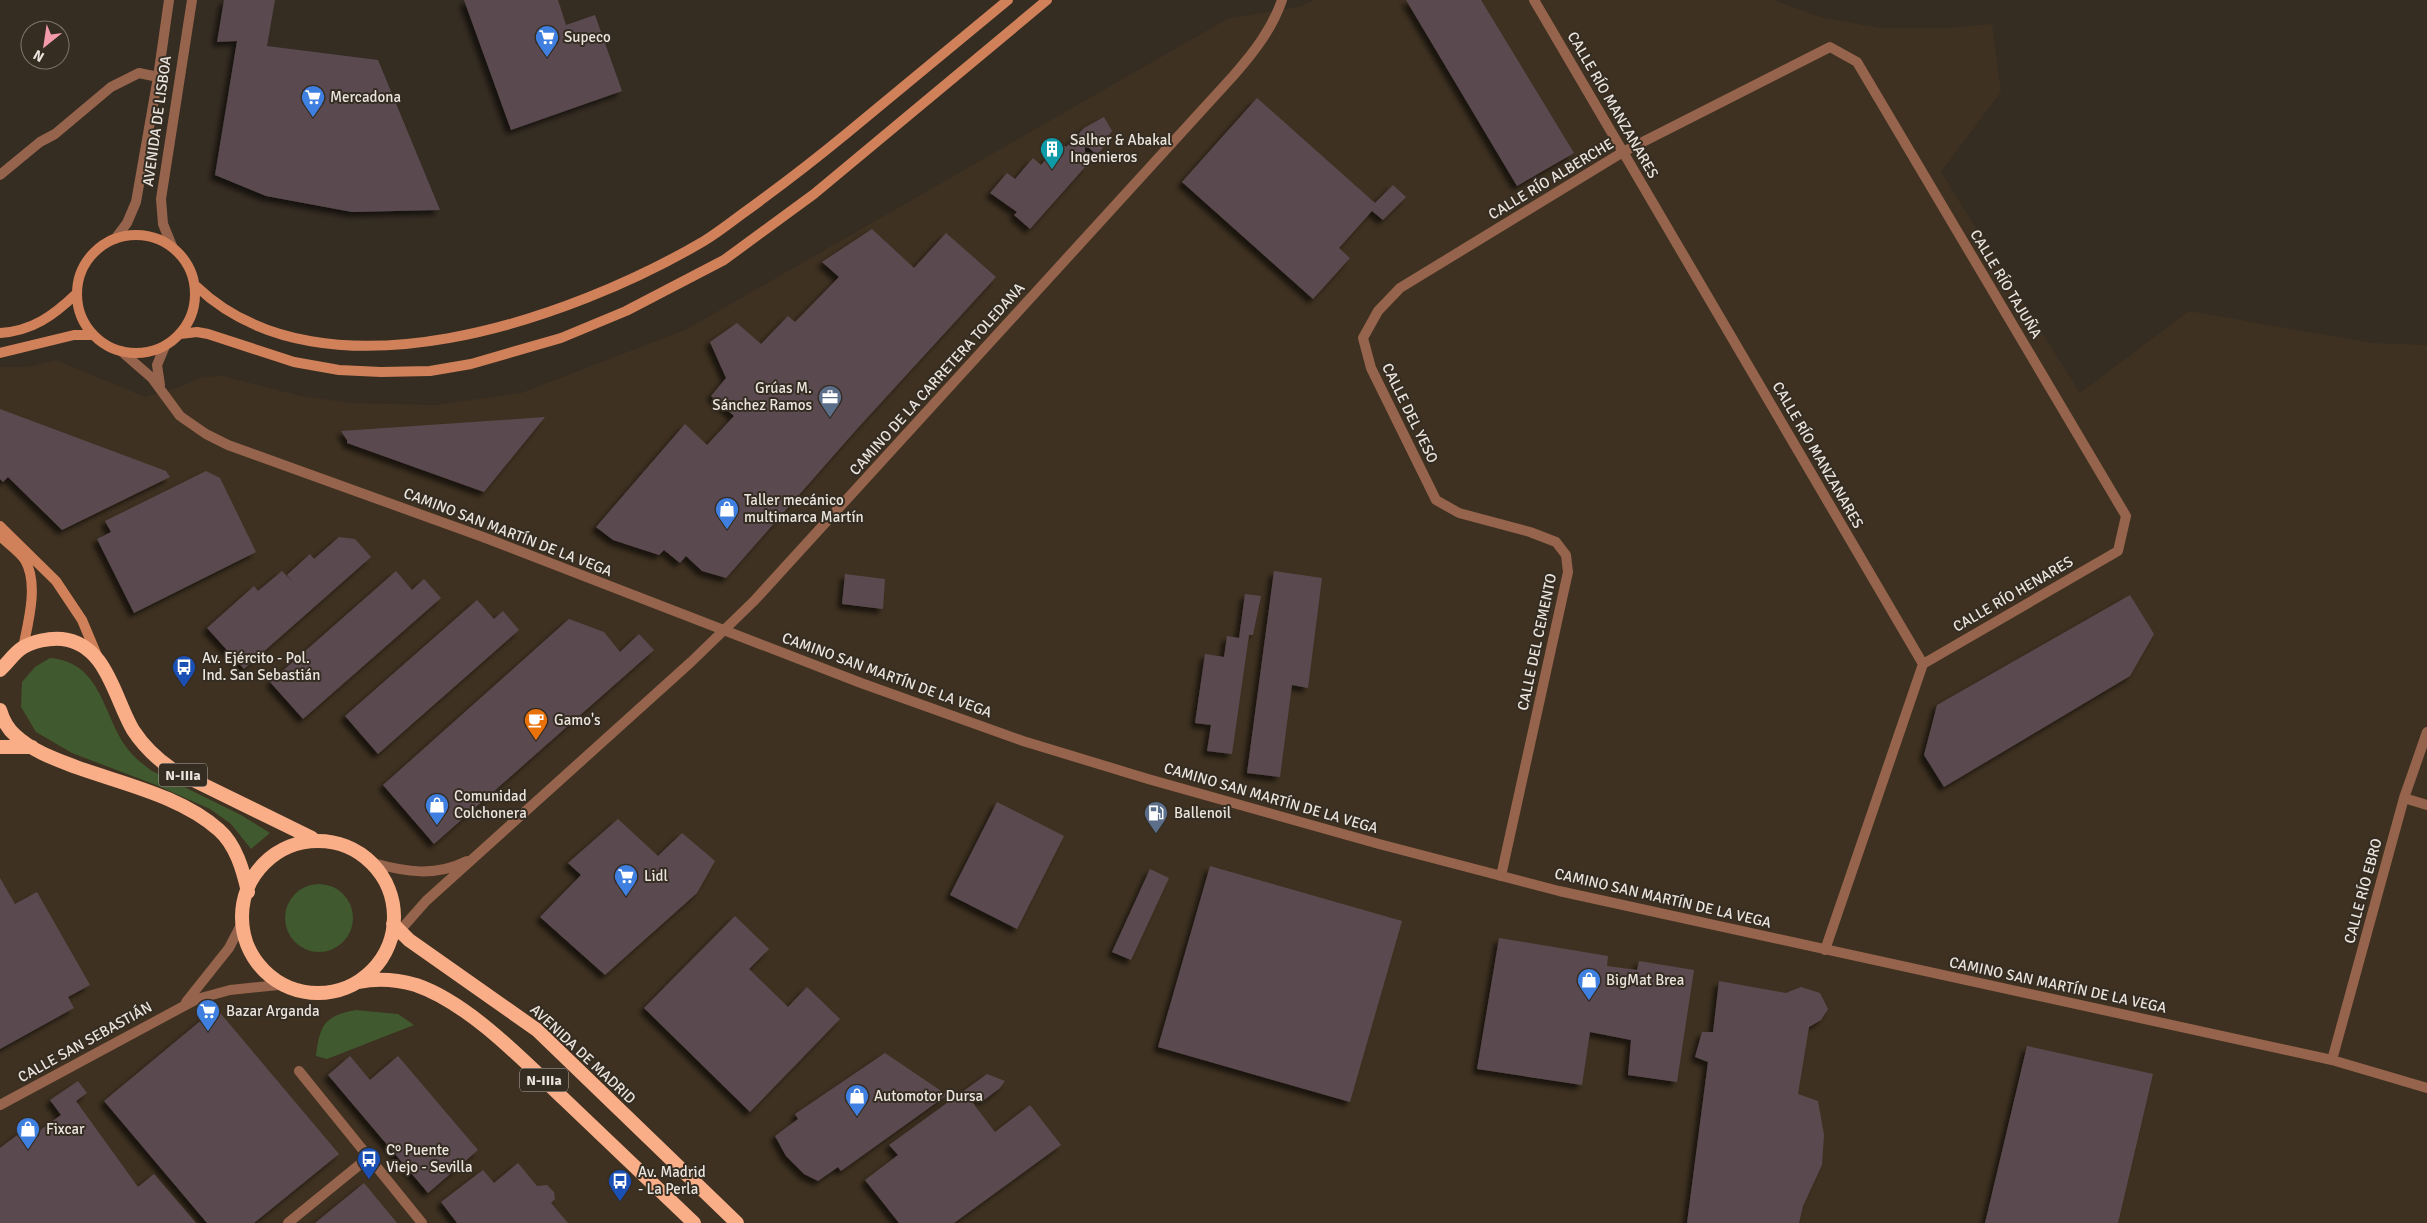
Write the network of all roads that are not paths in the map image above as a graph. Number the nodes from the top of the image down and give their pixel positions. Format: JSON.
{"nodes":[{"id":1,"x":169,"y":0,"type":"edge"},
{"id":2,"x":192,"y":0,"type":"edge"},
{"id":3,"x":1008,"y":0,"type":"edge"},
{"id":4,"x":1047,"y":0,"type":"edge"},
{"id":5,"x":1534,"y":0,"type":"edge"},
{"id":6,"x":1282,"y":1,"type":"edge"},
{"id":7,"x":1830,"y":47,"type":"joint"},
{"id":8,"x":158,"y":77,"type":"junction"},
{"id":9,"x":1623,"y":152,"type":"junction"},
{"id":10,"x":0,"y":175,"type":"edge"},
{"id":11,"x":114,"y":239,"type":"junction"},
{"id":12,"x":172,"y":246,"type":"junction"},
{"id":13,"x":196,"y":286,"type":"junction"},
{"id":14,"x":76,"y":294,"type":"junction"},
{"id":15,"x":0,"y":334,"type":"edge"},
{"id":16,"x":180,"y":334,"type":"junction"},
{"id":17,"x":93,"y":335,"type":"junction"},
{"id":18,"x":1363,"y":338,"type":"joint"},
{"id":19,"x":166,"y":346,"type":"junction"},
{"id":20,"x":121,"y":351,"type":"junction"},
{"id":21,"x":0,"y":353,"type":"edge"},
{"id":22,"x":161,"y":388,"type":"junction"},
{"id":23,"x":1436,"y":500,"type":"joint"},
{"id":24,"x":0,"y":526,"type":"edge"},
{"id":25,"x":0,"y":536,"type":"edge"},
{"id":26,"x":2118,"y":551,"type":"joint"},
{"id":27,"x":724,"y":630,"type":"junction"},
{"id":28,"x":23,"y":648,"type":"junction"},
{"id":29,"x":100,"y":662,"type":"junction"},
{"id":30,"x":1923,"y":664,"type":"junction"},
{"id":31,"x":2,"y":671,"type":"edge"},
{"id":32,"x":0,"y":710,"type":"edge"},
{"id":33,"x":2427,"y":732,"type":"edge"},
{"id":34,"x":0,"y":747,"type":"edge"},
{"id":35,"x":32,"y":747,"type":"junction"},
{"id":36,"x":2404,"y":798,"type":"junction"},
{"id":37,"x":2427,"y":805,"type":"edge"},
{"id":38,"x":312,"y":838,"type":"junction"},
{"id":39,"x":479,"y":854,"type":"junction"},
{"id":40,"x":373,"y":863,"type":"junction"},
{"id":41,"x":1501,"y":876,"type":"junction"},
{"id":42,"x":248,"y":892,"type":"junction"},
{"id":43,"x":244,"y":919,"type":"junction"},
{"id":44,"x":396,"y":927,"type":"junction"},
{"id":45,"x":1825,"y":950,"type":"junction"},
{"id":46,"x":360,"y":982,"type":"junction"},
{"id":47,"x":279,"y":985,"type":"junction"},
{"id":48,"x":184,"y":1005,"type":"junction"},
{"id":49,"x":2332,"y":1060,"type":"junction"},
{"id":50,"x":299,"y":1071,"type":"dead end"},
{"id":51,"x":2427,"y":1088,"type":"edge"},
{"id":52,"x":0,"y":1105,"type":"edge"},
{"id":53,"x":369,"y":1157,"type":"junction"},
{"id":54,"x":288,"y":1223,"type":"edge"},
{"id":55,"x":422,"y":1223,"type":"edge"},
{"id":56,"x":694,"y":1223,"type":"edge"},
{"id":57,"x":737,"y":1223,"type":"edge"}],
"edges":[{"from":1,"to":8,"type":"street","name":"AVENIDA DE LISBOA"},
{"from":2,"to":12,"type":"street","name":"AVENIDA DE LISBOA"},
{"from":3,"to":13,"type":"main road"},
{"from":4,"to":16,"type":"main road"},
{"from":5,"to":9,"type":"street","name":"CALLE RÍO MANZANARES"},
{"from":6,"to":27,"type":"street","name":"CAMINO DE LA CARRETERA TOLEDANA"},
{"from":7,"to":9,"type":"street","name":"CALLE RÍO ALBERCHE"},
{"from":7,"to":26,"type":"street","name":"CALLE RÍO TAJUÑA"},
{"from":8,"to":10,"type":"street"},
{"from":8,"to":11,"type":"street","name":"AVENIDA DE LISBOA"},
{"from":9,"to":18,"type":"street","name":"CALLE RÍO ALBERCHE"},
{"from":9,"to":30,"type":"street","name":"CALLE RÍO MANZANARES"},
{"from":11,"to":12,"type":"main road"},
{"from":11,"to":14,"type":"main road"},
{"from":12,"to":13,"type":"main road"},
{"from":13,"to":16,"type":"main road"},
{"from":14,"to":15,"type":"main road"},
{"from":14,"to":17,"type":"main road"},
{"from":16,"to":19,"type":"main road"},
{"from":17,"to":20,"type":"main road"},
{"from":17,"to":21,"type":"main road"},
{"from":18,"to":23,"type":"street","name":"CALLE DEL YESO"},
{"from":19,"to":20,"type":"main road"},
{"from":19,"to":22,"type":"street","name":"CAMINO SAN MARTÍN DE LA VEGA"},
{"from":20,"to":22,"type":"street","name":"CAMINO SAN MARTÍN DE LA VEGA"},
{"from":22,"to":27,"type":"street","name":"CAMINO SAN MARTÍN DE LA VEGA"},
{"from":23,"to":41,"type":"street","name":"CALLE DEL CEMENTO"},
{"from":24,"to":29,"type":"main road"},
{"from":25,"to":28,"type":"main road"},
{"from":26,"to":30,"type":"street","name":"CALLE RÍO HENARES"},
{"from":27,"to":39,"type":"street","name":"CAMINO DE LA CARRETERA TOLEDANA"},
{"from":27,"to":41,"type":"street","name":"CAMINO SAN MARTÍN DE LA VEGA"},
{"from":28,"to":29,"type":"highway","number":"N-IIIa"},
{"from":28,"to":31,"type":"highway","number":"N-IIIa"},
{"from":29,"to":38,"type":"highway","number":"N-IIIa"},
{"from":30,"to":45,"type":"street"},
{"from":32,"to":35,"type":"highway","number":"N-IIIa"},
{"from":33,"to":36,"type":"street","name":"CALLE RÍO EBRO"},
{"from":34,"to":35,"type":"highway","number":"N-IIIa"},
{"from":35,"to":42,"type":"highway","number":"N-IIIa"},
{"from":36,"to":37,"type":"street"},
{"from":36,"to":49,"type":"street","name":"CALLE RÍO EBRO"},
{"from":38,"to":40,"type":"highway","number":"N-IIIa"},
{"from":38,"to":42,"type":"highway","number":"N-IIIa"},
{"from":39,"to":40,"type":"street","name":"CAMINO DE LA CARRETERA TOLEDANA"},
{"from":39,"to":44,"type":"street","name":"CAMINO DE LA CARRETERA TOLEDANA"},
{"from":40,"to":44,"type":"highway","number":"N-IIIa"},
{"from":41,"to":45,"type":"street","name":"CAMINO SAN MARTÍN DE LA VEGA"},
{"from":42,"to":43,"type":"highway","number":"N-IIIa"},
{"from":43,"to":47,"type":"highway","number":"N-IIIa"},
{"from":43,"to":48,"type":"street"},
{"from":44,"to":46,"type":"highway","number":"N-IIIa"},
{"from":44,"to":57,"type":"highway","name":"AVENIDA DE MADRID","number":"N-IIIa"},
{"from":45,"to":49,"type":"street","name":"CAMINO SAN MARTÍN DE LA VEGA"},
{"from":46,"to":47,"type":"highway","number":"N-IIIa"},
{"from":46,"to":56,"type":"highway","number":"N-IIIa"},
{"from":47,"to":48,"type":"street","name":"CALLE SAN SEBASTIÁN"},
{"from":48,"to":52,"type":"street","name":"CALLE SAN SEBASTIÁN"},
{"from":49,"to":51,"type":"street","name":"CAMINO SAN MARTÍN DE LA VEGA"},
{"from":50,"to":53,"type":"street"},
{"from":53,"to":54,"type":"street"},
{"from":53,"to":55,"type":"street"}]}
